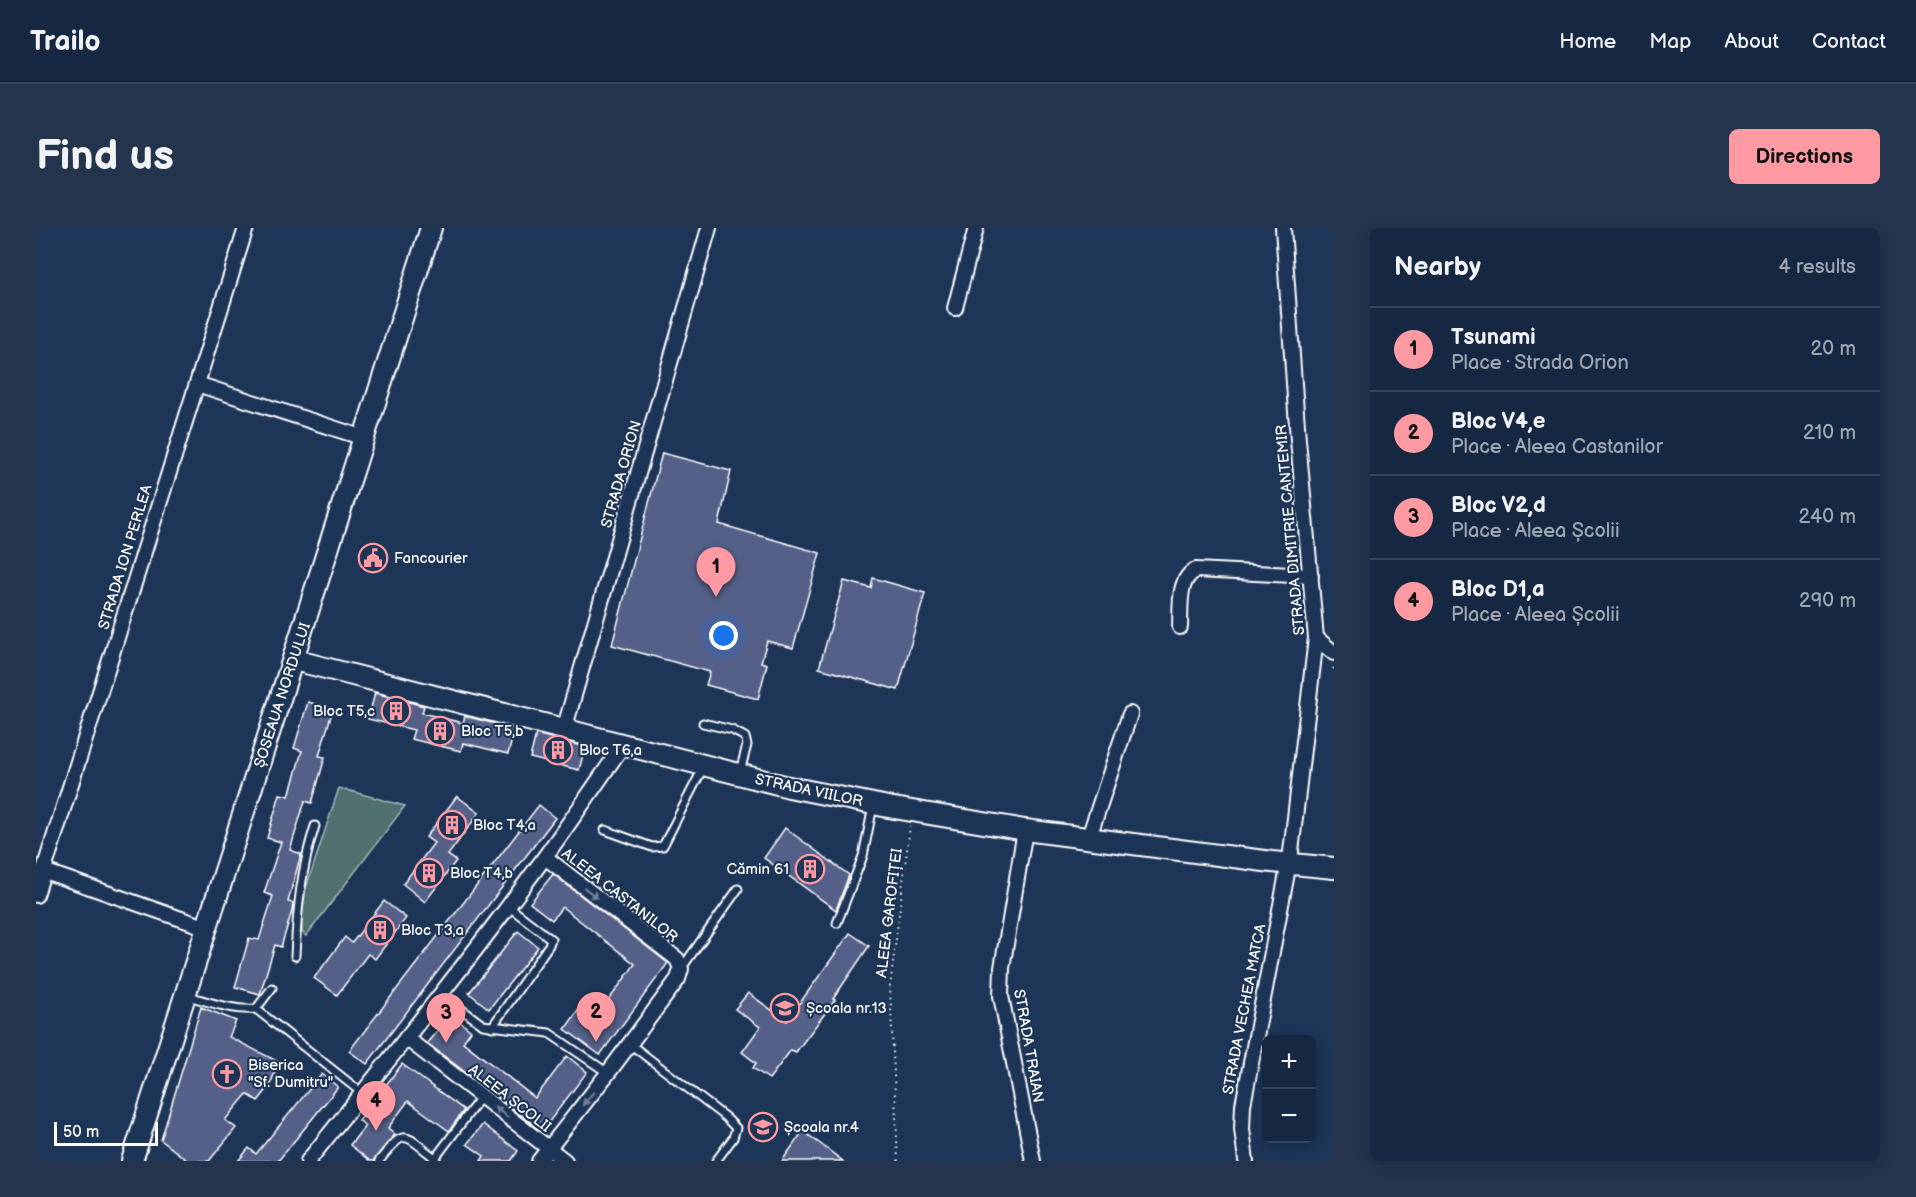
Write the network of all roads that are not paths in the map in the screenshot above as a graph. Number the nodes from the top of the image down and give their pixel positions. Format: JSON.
{"nodes":[{"id":1,"x":246,"y":228,"type":"edge"},
{"id":2,"x":431,"y":228,"type":"edge"},
{"id":3,"x":709,"y":228,"type":"edge"},
{"id":4,"x":976,"y":228,"type":"edge"},
{"id":5,"x":1283,"y":228,"type":"edge"},
{"id":6,"x":955,"y":308,"type":"dead end"},
{"id":7,"x":197,"y":384,"type":"junction"},
{"id":8,"x":364,"y":438,"type":"junction"},
{"id":9,"x":1311,"y":576,"type":"junction"},
{"id":10,"x":1180,"y":627,"type":"dead end"},
{"id":11,"x":1316,"y":638,"type":"junction"},
{"id":12,"x":1334,"y":638,"type":"edge"},
{"id":13,"x":1334,"y":653,"type":"edge"},
{"id":14,"x":294,"y":660,"type":"junction"},
{"id":15,"x":1130,"y":714,"type":"dead end"},
{"id":16,"x":703,"y":723,"type":"dead end"},
{"id":17,"x":564,"y":730,"type":"junction"},
{"id":18,"x":623,"y":745,"type":"junction"},
{"id":19,"x":704,"y":765,"type":"junction"},
{"id":20,"x":739,"y":774,"type":"junction"},
{"id":21,"x":873,"y":804,"type":"junction"},
{"id":22,"x":315,"y":826,"type":"dead end"},
{"id":23,"x":605,"y":830,"type":"dead end"},
{"id":24,"x":1025,"y":830,"type":"junction"},
{"id":25,"x":1089,"y":837,"type":"junction"},
{"id":26,"x":545,"y":857,"type":"junction"},
{"id":27,"x":1289,"y":864,"type":"junction"},
{"id":28,"x":1334,"y":868,"type":"edge"},
{"id":29,"x":40,"y":870,"type":"edge"},
{"id":30,"x":738,"y":889,"type":"dead end"},
{"id":31,"x":36,"y":895,"type":"edge"},
{"id":32,"x":508,"y":906,"type":"junction"},
{"id":33,"x":837,"y":923,"type":"dead end"},
{"id":34,"x":207,"y":928,"type":"junction"},
{"id":35,"x":295,"y":956,"type":"dead end"},
{"id":36,"x":681,"y":969,"type":"junction"},
{"id":37,"x":272,"y":988,"type":"dead end"},
{"id":38,"x":441,"y":994,"type":"junction"},
{"id":39,"x":186,"y":996,"type":"junction"},
{"id":40,"x":256,"y":1009,"type":"junction"},
{"id":41,"x":492,"y":1027,"type":"junction"},
{"id":42,"x":406,"y":1038,"type":"junction"},
{"id":43,"x":630,"y":1044,"type":"junction"},
{"id":44,"x":608,"y":1074,"type":"junction"},
{"id":45,"x":362,"y":1093,"type":"junction"},
{"id":46,"x":481,"y":1097,"type":"junction"},
{"id":47,"x":548,"y":1148,"type":"junction"},
{"id":48,"x":434,"y":1160,"type":"edge"},
{"id":49,"x":132,"y":1161,"type":"edge"},
{"id":50,"x":308,"y":1161,"type":"edge"},
{"id":51,"x":380,"y":1161,"type":"edge"},
{"id":52,"x":539,"y":1161,"type":"edge"},
{"id":53,"x":565,"y":1161,"type":"edge"},
{"id":54,"x":716,"y":1161,"type":"edge"},
{"id":55,"x":1033,"y":1161,"type":"edge"},
{"id":56,"x":1246,"y":1161,"type":"edge"}],
"edges":[{"from":1,"to":7,"type":"street","name":"STRADA ION PERLEA"},
{"from":2,"to":8,"type":"street","name":"ȘOSEAUA NORDULUI"},
{"from":3,"to":17,"type":"street","name":"STRADA ORION"},
{"from":4,"to":6,"type":"street"},
{"from":5,"to":9,"type":"street","name":"STRADA DIMITRIE CANTEMIR"},
{"from":7,"to":8,"type":"street"},
{"from":7,"to":29,"type":"street","name":"STRADA ION PERLEA"},
{"from":8,"to":14,"type":"street","name":"ȘOSEAUA NORDULUI"},
{"from":9,"to":10,"type":"street"},
{"from":9,"to":11,"type":"street","name":"STRADA DIMITRIE CANTEMIR"},
{"from":11,"to":12,"type":"street"},
{"from":11,"to":13,"type":"street"},
{"from":11,"to":27,"type":"street","name":"STRADA DIMITRIE CANTEMIR"},
{"from":14,"to":17,"type":"street","name":"STRADA VIILOR"},
{"from":14,"to":34,"type":"street","name":"ȘOSEAUA NORDULUI"},
{"from":15,"to":25,"type":"street"},
{"from":16,"to":20,"type":"lane"},
{"from":17,"to":18,"type":"street","name":"STRADA VIILOR"},
{"from":18,"to":19,"type":"street","name":"STRADA VIILOR"},
{"from":18,"to":26,"type":"street"},
{"from":19,"to":20,"type":"street","name":"STRADA VIILOR"},
{"from":19,"to":23,"type":"lane"},
{"from":20,"to":21,"type":"street","name":"STRADA VIILOR"},
{"from":21,"to":24,"type":"street","name":"STRADA VIILOR"},
{"from":21,"to":33,"type":"lane"},
{"from":22,"to":35,"type":"lane"},
{"from":24,"to":25,"type":"street","name":"STRADA VIILOR"},
{"from":24,"to":55,"type":"street","name":"STRADA TRAIAN"},
{"from":25,"to":27,"type":"street","name":"STRADA VIILOR"},
{"from":26,"to":32,"type":"street"},
{"from":26,"to":36,"type":"street","name":"ALEEA CASTANILOR","one_way":true},
{"from":27,"to":28,"type":"street","name":"STRADA VIILOR"},
{"from":27,"to":56,"type":"street","name":"STRADA VECHEA MATCA"},
{"from":29,"to":31,"type":"street","name":"STRADA ION PERLEA"},
{"from":29,"to":34,"type":"street"},
{"from":30,"to":36,"type":"lane"},
{"from":32,"to":38,"type":"street"},
{"from":32,"to":41,"type":"lane"},
{"from":34,"to":39,"type":"street","name":"ȘOSEAUA NORDULUI"},
{"from":36,"to":43,"type":"street"},
{"from":37,"to":40,"type":"lane"},
{"from":38,"to":41,"type":"lane"},
{"from":38,"to":42,"type":"street"},
{"from":39,"to":40,"type":"lane"},
{"from":39,"to":49,"type":"street","name":"ȘOSEAUA NORDULUI"},
{"from":40,"to":45,"type":"lane"},
{"from":41,"to":44,"type":"lane"},
{"from":42,"to":45,"type":"street"},
{"from":42,"to":46,"type":"street","name":"ALEEA ȘCOLII"},
{"from":43,"to":44,"type":"street"},
{"from":43,"to":54,"type":"lane"},
{"from":44,"to":47,"type":"street","one_way":true},
{"from":45,"to":50,"type":"street"},
{"from":47,"to":46,"type":"street","name":"ALEEA ȘCOLII","one_way":true},
{"from":46,"to":48,"type":"lane"},
{"from":47,"to":52,"type":"street"},
{"from":47,"to":53,"type":"street","name":"ALEEA ȘCOLII"},
{"from":48,"to":51,"type":"lane"}]}
